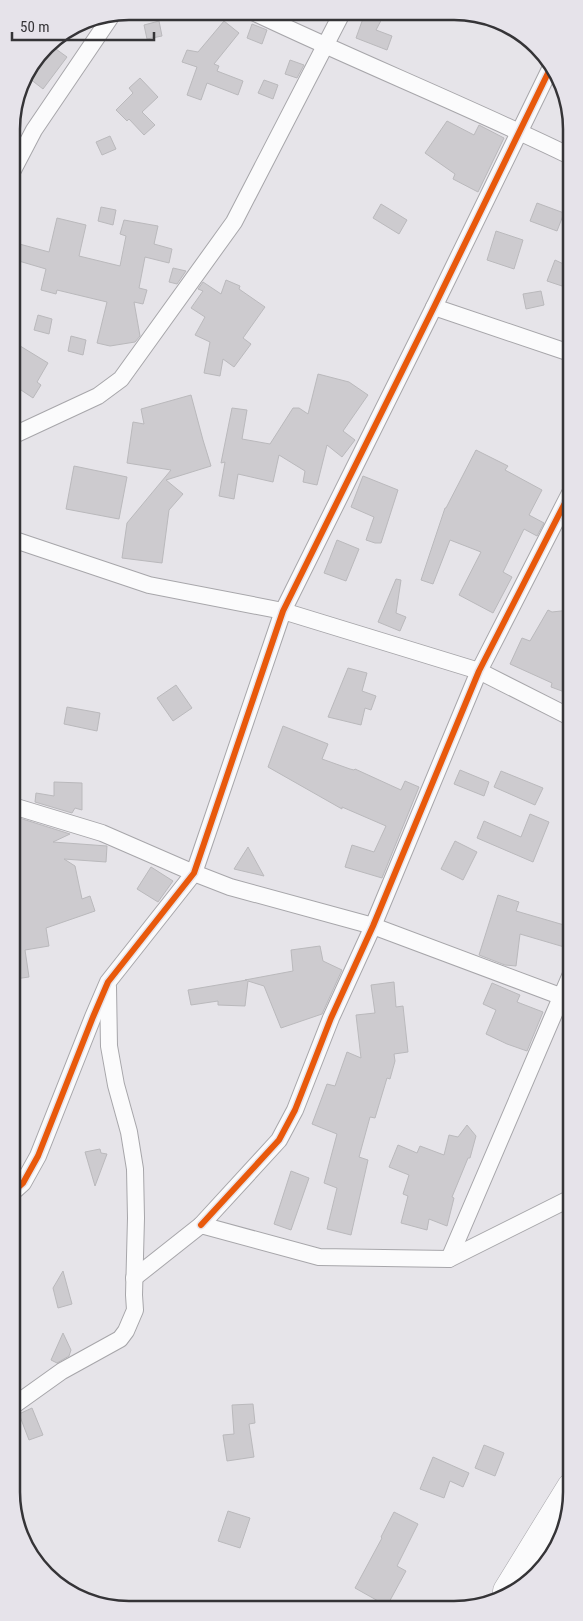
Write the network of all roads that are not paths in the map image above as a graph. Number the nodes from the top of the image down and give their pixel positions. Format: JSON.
{"nodes":[{"id":1,"x":270,"y":20,"type":"edge"},
{"id":2,"x":338,"y":20,"type":"edge"},
{"id":3,"x":107,"y":22,"type":"edge"},
{"id":4,"x":324,"y":46,"type":"junction"},
{"id":5,"x":548,"y":74,"type":"edge"},
{"id":6,"x":520,"y":132,"type":"junction"},
{"id":7,"x":563,"y":153,"type":"edge"},
{"id":8,"x":20,"y":157,"type":"edge"},
{"id":9,"x":434,"y":307,"type":"junction"},
{"id":10,"x":563,"y":351,"type":"edge"},
{"id":11,"x":20,"y":432,"type":"edge"},
{"id":12,"x":563,"y":508,"type":"edge"},
{"id":13,"x":20,"y":542,"type":"edge"},
{"id":14,"x":283,"y":610,"type":"junction"},
{"id":15,"x":479,"y":671,"type":"junction"},
{"id":16,"x":563,"y":713,"type":"edge"},
{"id":17,"x":20,"y":808,"type":"edge"},
{"id":18,"x":194,"y":873,"type":"junction"},
{"id":19,"x":373,"y":926,"type":"junction"},
{"id":20,"x":108,"y":982,"type":"junction"},
{"id":21,"x":563,"y":996,"type":"edge"},
{"id":22,"x":563,"y":1004,"type":"edge"},
{"id":23,"x":20,"y":1186,"type":"edge"},
{"id":24,"x":563,"y":1202,"type":"edge"},
{"id":25,"x":201,"y":1225,"type":"junction"},
{"id":26,"x":449,"y":1259,"type":"junction"},
{"id":27,"x":134,"y":1278,"type":"junction"},
{"id":28,"x":20,"y":1401,"type":"edge"},
{"id":29,"x":561,"y":1510,"type":"edge"},
{"id":30,"x":550,"y":1534,"type":"edge"},
{"id":31,"x":511,"y":1585,"type":"edge"}],
"edges":[{"from":1,"to":4,"type":"street"},
{"from":2,"to":4,"type":"street"},
{"from":3,"to":8,"type":"street"},
{"from":4,"to":6,"type":"street"},
{"from":4,"to":11,"type":"street"},
{"from":5,"to":6,"type":"street"},
{"from":6,"to":7,"type":"street"},
{"from":6,"to":9,"type":"street"},
{"from":9,"to":10,"type":"street"},
{"from":9,"to":14,"type":"street"},
{"from":12,"to":15,"type":"street"},
{"from":13,"to":14,"type":"street"},
{"from":14,"to":15,"type":"street"},
{"from":14,"to":18,"type":"street"},
{"from":15,"to":16,"type":"street"},
{"from":15,"to":19,"type":"street"},
{"from":17,"to":18,"type":"street"},
{"from":18,"to":19,"type":"street"},
{"from":18,"to":20,"type":"street"},
{"from":19,"to":21,"type":"street"},
{"from":19,"to":25,"type":"street"},
{"from":20,"to":23,"type":"street"},
{"from":20,"to":27,"type":"street"},
{"from":22,"to":26,"type":"street"},
{"from":24,"to":26,"type":"street"},
{"from":25,"to":26,"type":"street"},
{"from":25,"to":27,"type":"street"},
{"from":27,"to":28,"type":"street"},
{"from":29,"to":30,"type":"highway"},
{"from":30,"to":31,"type":"highway"}]}
